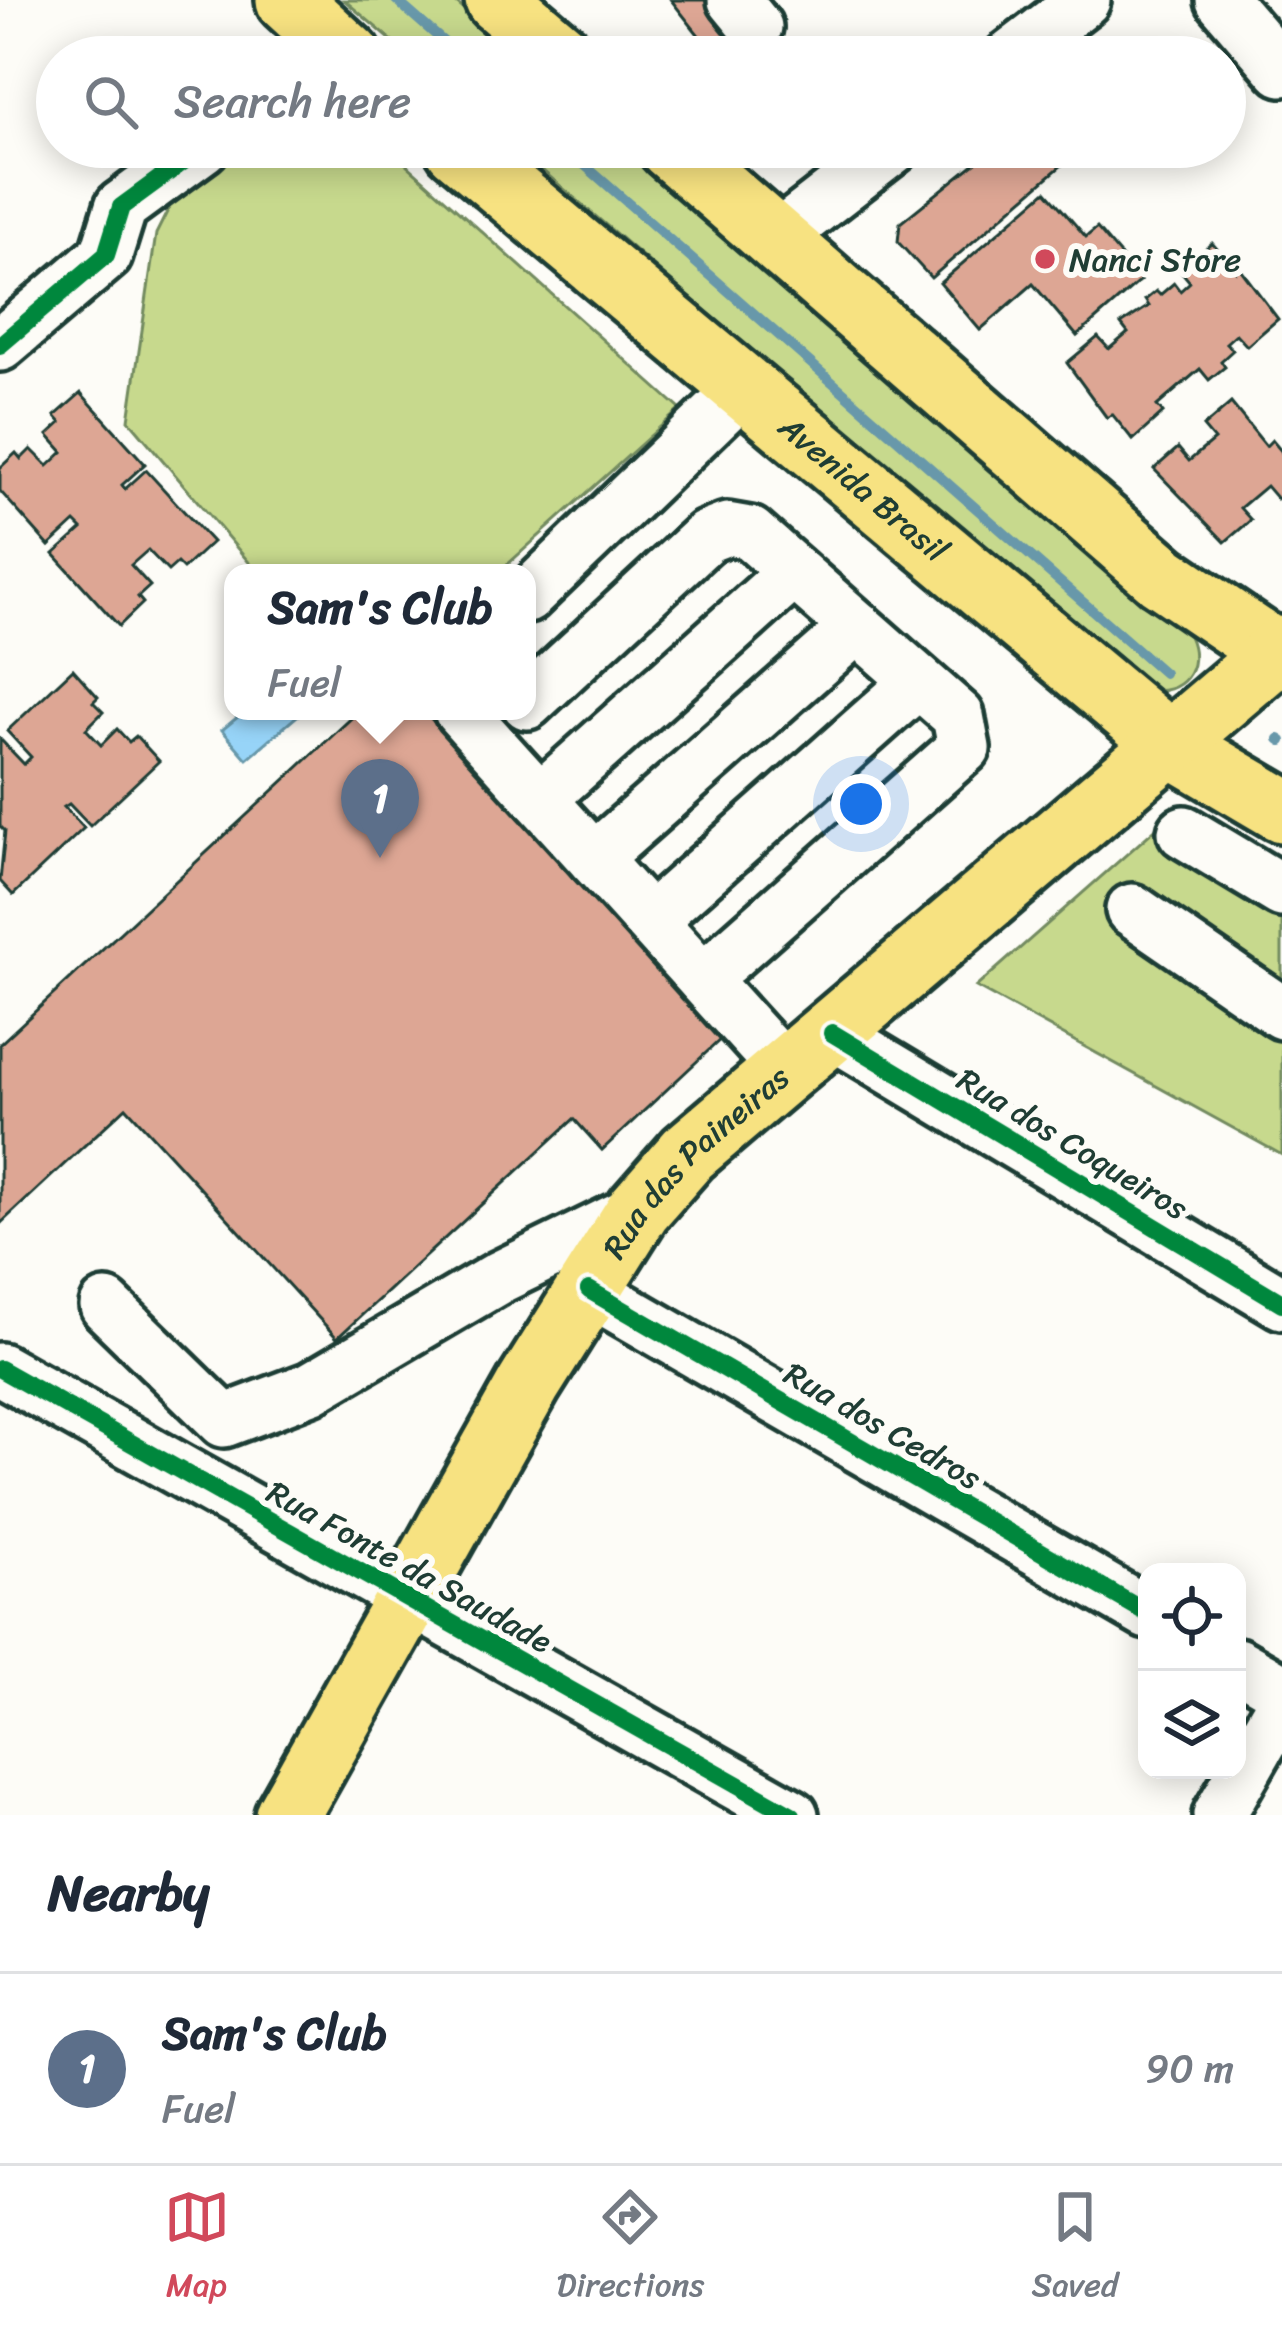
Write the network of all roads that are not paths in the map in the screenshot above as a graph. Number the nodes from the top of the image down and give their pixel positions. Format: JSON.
{"nodes":[{"id":1,"x":497,"y":0,"type":"edge"},
{"id":2,"x":1084,"y":0,"type":"edge"},
{"id":3,"x":1222,"y":0,"type":"edge"},
{"id":4,"x":539,"y":36,"type":"edge"},
{"id":5,"x":1037,"y":36,"type":"edge"},
{"id":6,"x":1282,"y":70,"type":"edge"},
{"id":7,"x":174,"y":168,"type":"edge"},
{"id":8,"x":482,"y":168,"type":"edge"},
{"id":9,"x":695,"y":168,"type":"edge"},
{"id":10,"x":867,"y":168,"type":"edge"},
{"id":11,"x":777,"y":238,"type":"junction"},
{"id":12,"x":0,"y":345,"type":"edge"},
{"id":13,"x":745,"y":388,"type":"junction"},
{"id":14,"x":794,"y":572,"type":"junction"},
{"id":15,"x":536,"y":588,"type":"edge"},
{"id":16,"x":857,"y":627,"type":"junction"},
{"id":17,"x":1280,"y":653,"type":"edge"},
{"id":18,"x":918,"y":682,"type":"junction"},
{"id":19,"x":536,"y":695,"type":"edge"},
{"id":20,"x":488,"y":721,"type":"edge"},
{"id":21,"x":1167,"y":742,"type":"junction"},
{"id":22,"x":540,"y":799,"type":"junction"},
{"id":23,"x":1282,"y":810,"type":"edge"},
{"id":24,"x":1184,"y":832,"type":"dead end"},
{"id":25,"x":594,"y":859,"type":"junction"},
{"id":26,"x":1282,"y":891,"type":"edge"},
{"id":27,"x":1132,"y":910,"type":"dead end"},
{"id":28,"x":650,"y":920,"type":"junction"},
{"id":29,"x":703,"y":979,"type":"junction"},
{"id":30,"x":1282,"y":1013,"type":"edge"},
{"id":31,"x":809,"y":1052,"type":"junction"},
{"id":32,"x":639,"y":1209,"type":"junction"},
{"id":33,"x":589,"y":1290,"type":"junction"},
{"id":34,"x":1282,"y":1304,"type":"edge"},
{"id":35,"x":106,"y":1306,"type":"dead end"},
{"id":36,"x":0,"y":1370,"type":"edge"},
{"id":37,"x":412,"y":1601,"type":"junction"},
{"id":38,"x":1138,"y":1607,"type":"edge"},
{"id":39,"x":1246,"y":1669,"type":"edge"},
{"id":40,"x":1282,"y":1690,"type":"edge"},
{"id":41,"x":1282,"y":1705,"type":"edge"},
{"id":42,"x":287,"y":1815,"type":"edge"},
{"id":43,"x":792,"y":1815,"type":"edge"},
{"id":44,"x":1219,"y":1815,"type":"edge"}],
"edges":[{"from":1,"to":4,"type":"main road"},
{"from":2,"to":5,"type":"street"},
{"from":3,"to":6,"type":"street"},
{"from":7,"to":12,"type":"street"},
{"from":8,"to":13,"type":"main road","name":"Avenida Brasil"},
{"from":9,"to":11,"type":"main road"},
{"from":10,"to":11,"type":"street"},
{"from":11,"to":17,"type":"main road"},
{"from":13,"to":15,"type":"street"},
{"from":13,"to":21,"type":"main road","name":"Avenida Brasil"},
{"from":14,"to":16,"type":"street"},
{"from":14,"to":19,"type":"street"},
{"from":14,"to":22,"type":"street"},
{"from":16,"to":18,"type":"street"},
{"from":16,"to":25,"type":"street"},
{"from":17,"to":21,"type":"main road","name":"Rua das Paineiras"},
{"from":18,"to":28,"type":"street"},
{"from":18,"to":29,"type":"street"},
{"from":20,"to":22,"type":"street","name":"Rua dos Coqueiros"},
{"from":21,"to":23,"type":"main road","name":"Avenida Brasil"},
{"from":21,"to":31,"type":"main road","name":"Rua das Paineiras"},
{"from":22,"to":25,"type":"street","name":"Rua dos Coqueiros"},
{"from":24,"to":26,"type":"street"},
{"from":25,"to":28,"type":"street","name":"Rua dos Coqueiros"},
{"from":27,"to":30,"type":"street"},
{"from":28,"to":29,"type":"street","name":"Rua dos Coqueiros"},
{"from":29,"to":31,"type":"street","name":"Rua dos Coqueiros"},
{"from":31,"to":32,"type":"main road","name":"Rua das Paineiras"},
{"from":31,"to":34,"type":"street","name":"Rua dos Coqueiros"},
{"from":32,"to":33,"type":"main road","name":"Rua das Paineiras"},
{"from":32,"to":35,"type":"street"},
{"from":33,"to":37,"type":"main road","name":"Rua das Paineiras"},
{"from":33,"to":38,"type":"street","name":"Rua dos Cedros"},
{"from":36,"to":37,"type":"street","name":"Rua Fonte da Saudade"},
{"from":37,"to":42,"type":"main road","name":"Rua das Paineiras"},
{"from":37,"to":43,"type":"street","name":"Rua Fonte da Saudade"},
{"from":39,"to":40,"type":"street"},
{"from":41,"to":44,"type":"street"}]}
